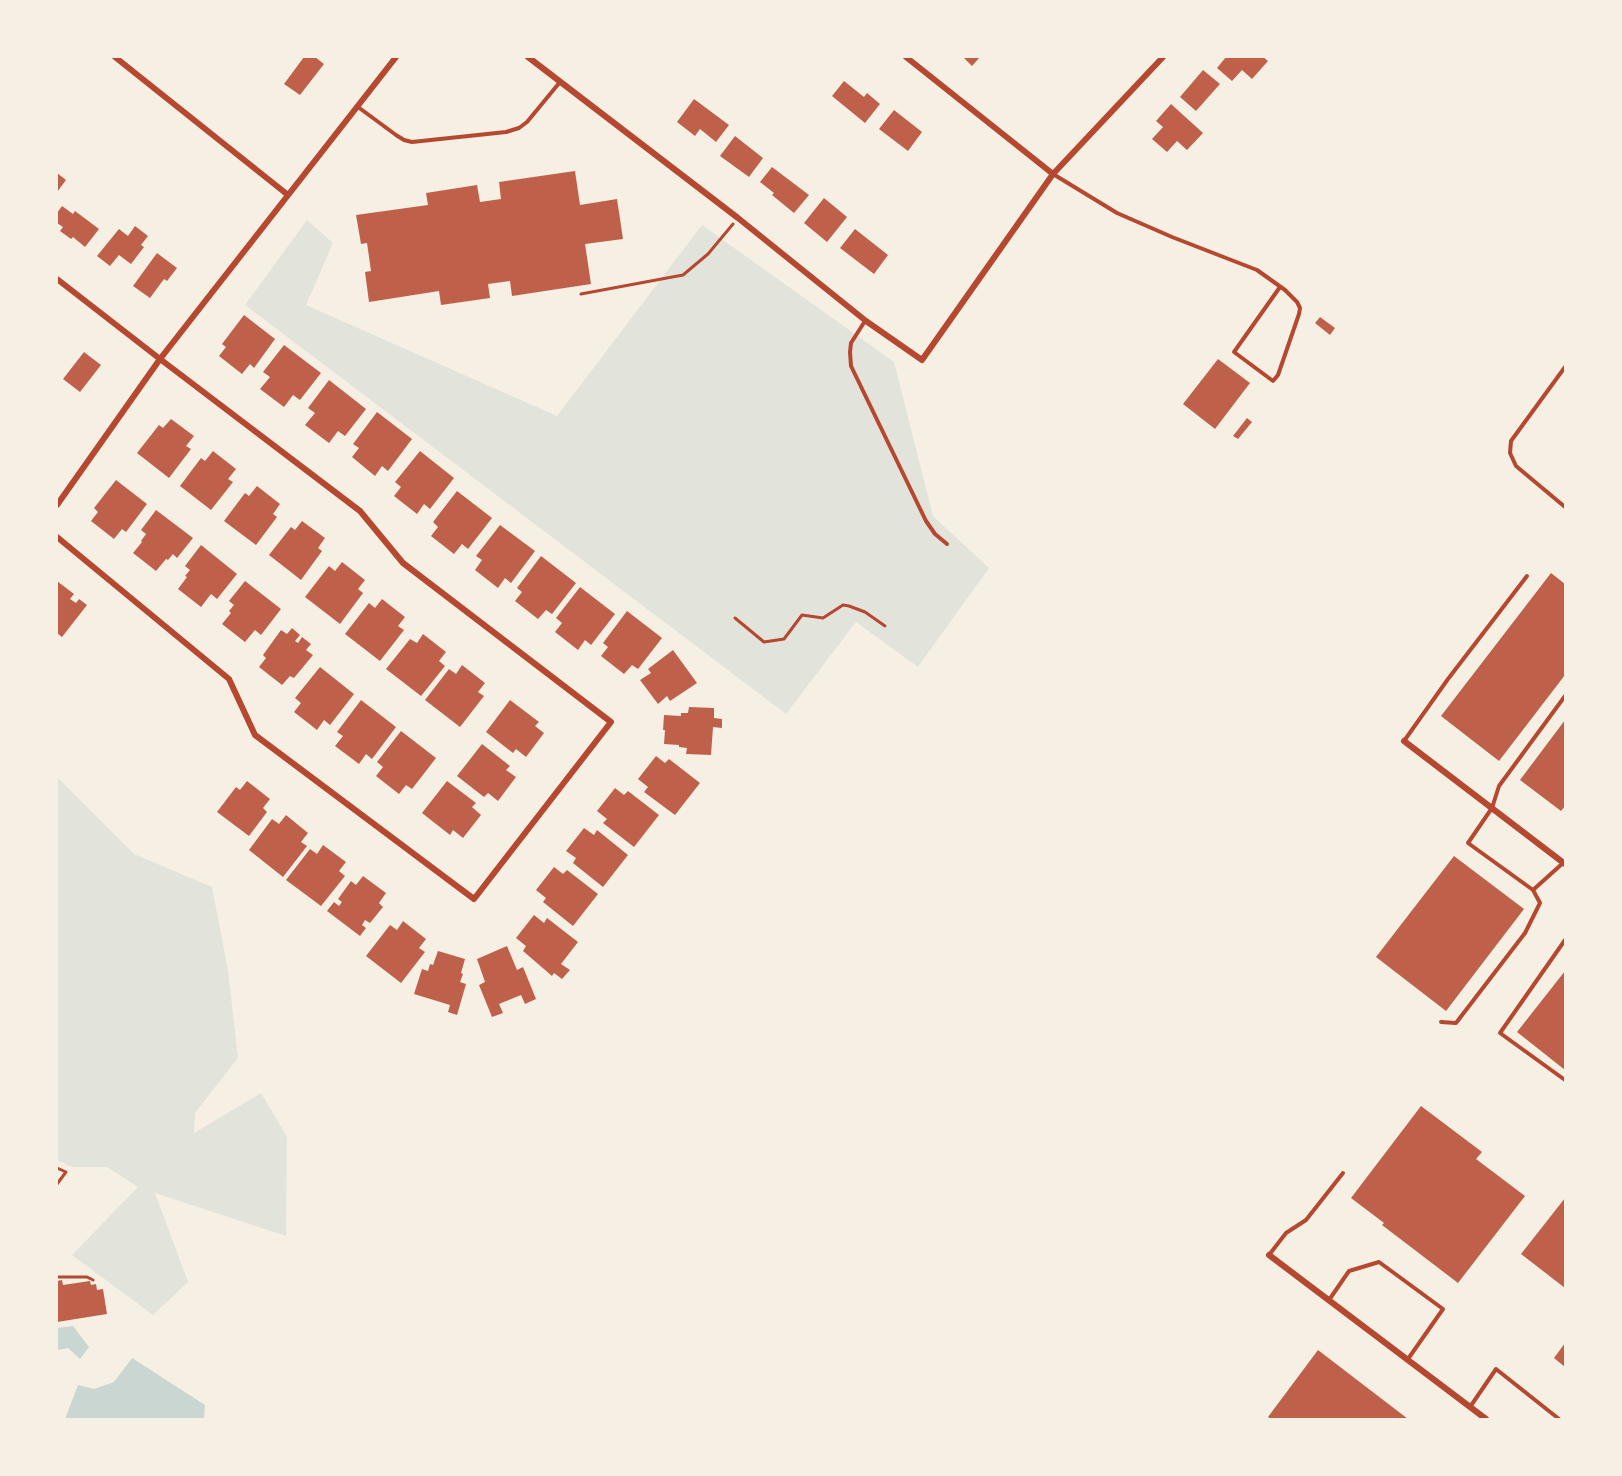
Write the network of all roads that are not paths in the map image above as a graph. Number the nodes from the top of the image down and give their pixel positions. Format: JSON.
{"nodes":[{"id":1,"x":115,"y":57,"type":"edge"},
{"id":2,"x":396,"y":57,"type":"edge"},
{"id":3,"x":528,"y":57,"type":"edge"},
{"id":4,"x":906,"y":57,"type":"edge"},
{"id":5,"x":1163,"y":57,"type":"edge"},
{"id":6,"x":560,"y":81,"type":"junction"},
{"id":7,"x":357,"y":106,"type":"junction"},
{"id":8,"x":1053,"y":174,"type":"junction"},
{"id":9,"x":288,"y":195,"type":"junction"},
{"id":10,"x":57,"y":279,"type":"edge"},
{"id":11,"x":1280,"y":287,"type":"junction"},
{"id":12,"x":866,"y":321,"type":"junction"},
{"id":13,"x":160,"y":359,"type":"junction"},
{"id":14,"x":1565,"y":367,"type":"edge"},
{"id":15,"x":57,"y":505,"type":"edge"},
{"id":16,"x":1565,"y":507,"type":"edge"},
{"id":17,"x":57,"y":537,"type":"edge"},
{"id":18,"x":947,"y":544,"type":"dead end"},
{"id":19,"x":1527,"y":576,"type":"dead end"},
{"id":20,"x":1565,"y":696,"type":"edge"},
{"id":21,"x":1404,"y":741,"type":"joint"},
{"id":22,"x":1492,"y":808,"type":"junction"},
{"id":23,"x":1564,"y":863,"type":"edge"},
{"id":24,"x":1533,"y":890,"type":"junction"},
{"id":25,"x":1565,"y":940,"type":"edge"},
{"id":26,"x":1441,"y":1022,"type":"dead end"},
{"id":27,"x":1565,"y":1080,"type":"edge"},
{"id":28,"x":1343,"y":1173,"type":"dead end"},
{"id":29,"x":1269,"y":1254,"type":"joint"},
{"id":30,"x":1329,"y":1300,"type":"junction"},
{"id":31,"x":1408,"y":1359,"type":"junction"},
{"id":32,"x":1470,"y":1407,"type":"junction"},
{"id":33,"x":1486,"y":1419,"type":"edge"},
{"id":34,"x":1559,"y":1419,"type":"edge"}],
"edges":[{"from":1,"to":9,"type":"street"},
{"from":2,"to":7,"type":"street"},
{"from":3,"to":6,"type":"street"},
{"from":4,"to":8,"type":"street"},
{"from":5,"to":8,"type":"street"},
{"from":6,"to":7,"type":"lane"},
{"from":6,"to":12,"type":"street"},
{"from":7,"to":9,"type":"street"},
{"from":8,"to":11,"type":"lane"},
{"from":8,"to":12,"type":"street"},
{"from":9,"to":13,"type":"street"},
{"from":10,"to":13,"type":"street"},
{"from":11,"to":11,"type":"lane"},
{"from":12,"to":18,"type":"lane"},
{"from":13,"to":15,"type":"street"},
{"from":13,"to":17,"type":"street"},
{"from":14,"to":16,"type":"lane"},
{"from":19,"to":21,"type":"lane"},
{"from":20,"to":22,"type":"lane"},
{"from":21,"to":22,"type":"street"},
{"from":22,"to":23,"type":"street"},
{"from":22,"to":24,"type":"lane"},
{"from":23,"to":24,"type":"lane"},
{"from":24,"to":26,"type":"lane"},
{"from":25,"to":27,"type":"lane"},
{"from":28,"to":29,"type":"lane"},
{"from":29,"to":30,"type":"street"},
{"from":30,"to":31,"type":"street"},
{"from":30,"to":31,"type":"lane"},
{"from":31,"to":32,"type":"street"},
{"from":32,"to":33,"type":"street"},
{"from":32,"to":34,"type":"lane"}]}
